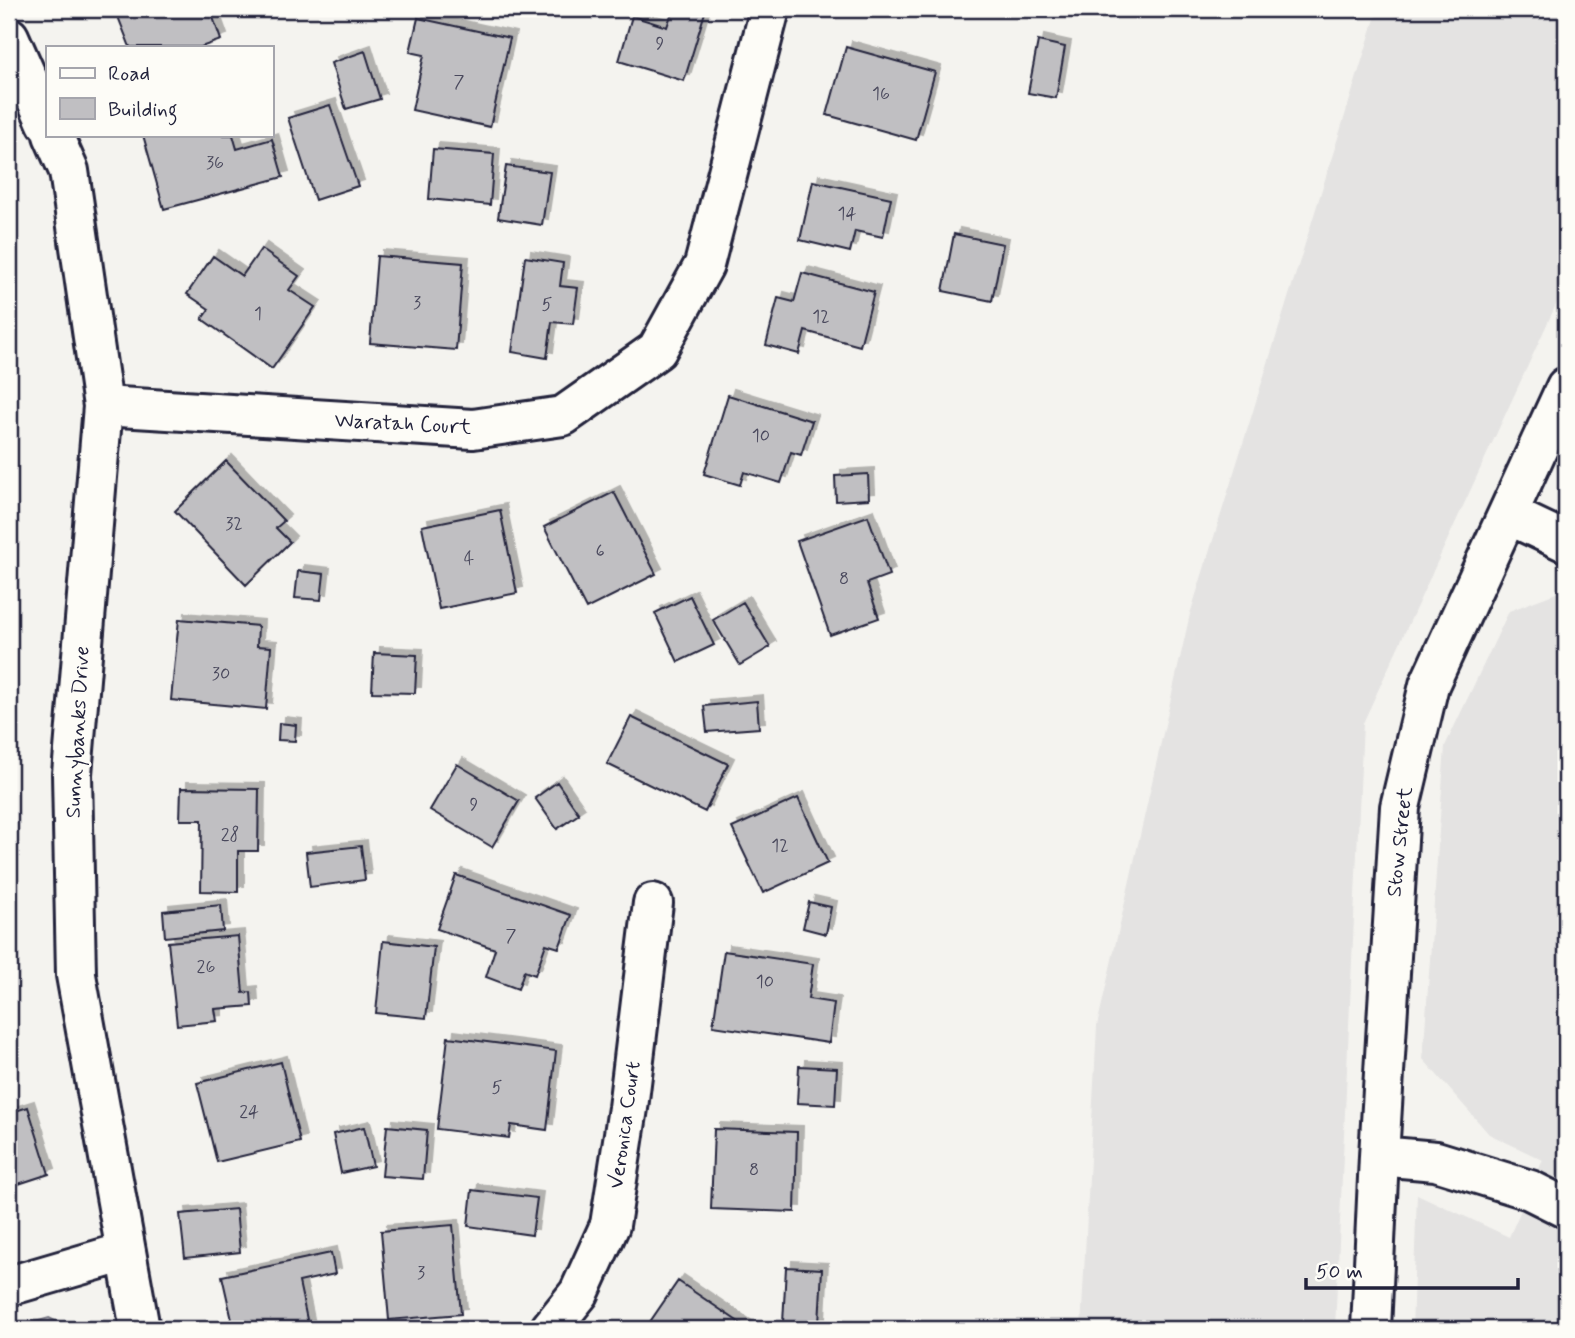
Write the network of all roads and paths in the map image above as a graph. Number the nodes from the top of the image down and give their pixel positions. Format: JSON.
{"nodes":[{"id":1,"x":770,"y":9,"type":"edge"},
{"id":2,"x":9,"y":37,"type":"edge"},
{"id":3,"x":46,"y":121,"type":"edge"},
{"id":4,"x":53,"y":136,"type":"edge"},
{"id":5,"x":1566,"y":387,"type":"edge"},
{"id":6,"x":103,"y":405,"type":"junction"},
{"id":7,"x":1508,"y":515,"type":"junction"},
{"id":8,"x":1566,"y":542,"type":"edge"},
{"id":9,"x":653,"y":904,"type":"dead end"},
{"id":10,"x":1379,"y":1156,"type":"junction"},
{"id":11,"x":1566,"y":1208,"type":"edge"},
{"id":12,"x":125,"y":1252,"type":"junction"},
{"id":13,"x":9,"y":1286,"type":"edge"},
{"id":14,"x":140,"y":1329,"type":"edge"},
{"id":15,"x":550,"y":1329,"type":"edge"},
{"id":16,"x":1371,"y":1329,"type":"edge"}],
"edges":[{"from":1,"to":6,"type":"street","name":"Waratah Court"},
{"from":2,"to":3,"type":"street"},
{"from":4,"to":6,"type":"street","name":"Sunnybanks Drive"},
{"from":5,"to":7,"type":"street","name":"Stow Street"},
{"from":6,"to":12,"type":"street","name":"Sunnybanks Drive"},
{"from":7,"to":8,"type":"street"},
{"from":7,"to":10,"type":"street","name":"Stow Street"},
{"from":9,"to":15,"type":"street","name":"Veronica Court"},
{"from":10,"to":11,"type":"street"},
{"from":10,"to":16,"type":"street","name":"Stow Street"},
{"from":12,"to":13,"type":"street"},
{"from":12,"to":14,"type":"street","name":"Sunnybanks Drive"}]}
